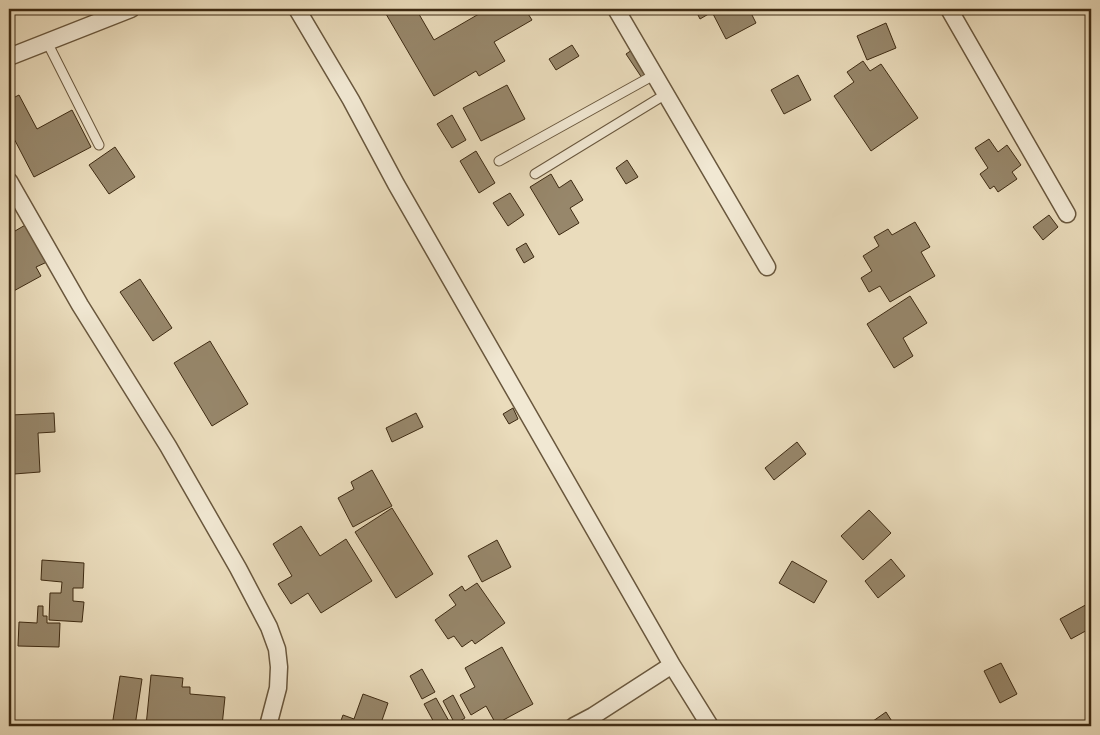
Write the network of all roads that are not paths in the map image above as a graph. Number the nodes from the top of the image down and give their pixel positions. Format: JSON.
{"nodes":[{"id":1,"x":131,"y":9,"type":"edge"},
{"id":2,"x":296,"y":9,"type":"edge"},
{"id":3,"x":616,"y":9,"type":"edge"},
{"id":4,"x":949,"y":9,"type":"edge"},
{"id":5,"x":47,"y":42,"type":"junction"},
{"id":6,"x":9,"y":57,"type":"edge"},
{"id":7,"x":654,"y":75,"type":"junction"},
{"id":8,"x":666,"y":94,"type":"junction"},
{"id":9,"x":99,"y":145,"type":"dead end"},
{"id":10,"x":499,"y":161,"type":"dead end"},
{"id":11,"x":535,"y":174,"type":"dead end"},
{"id":12,"x":9,"y":182,"type":"edge"},
{"id":13,"x":1067,"y":214,"type":"dead end"},
{"id":14,"x":767,"y":268,"type":"dead end"},
{"id":15,"x":672,"y":665,"type":"junction"},
{"id":16,"x":268,"y":726,"type":"edge"},
{"id":17,"x":574,"y":726,"type":"edge"},
{"id":18,"x":710,"y":726,"type":"edge"}],
"edges":[{"from":1,"to":5,"type":"street"},
{"from":2,"to":15,"type":"street"},
{"from":3,"to":7,"type":"street"},
{"from":4,"to":13,"type":"street"},
{"from":5,"to":6,"type":"street"},
{"from":5,"to":9,"type":"lane"},
{"from":7,"to":8,"type":"street"},
{"from":7,"to":10,"type":"lane"},
{"from":8,"to":11,"type":"lane"},
{"from":8,"to":14,"type":"street"},
{"from":12,"to":16,"type":"street"},
{"from":15,"to":17,"type":"street"},
{"from":15,"to":18,"type":"street"}]}
